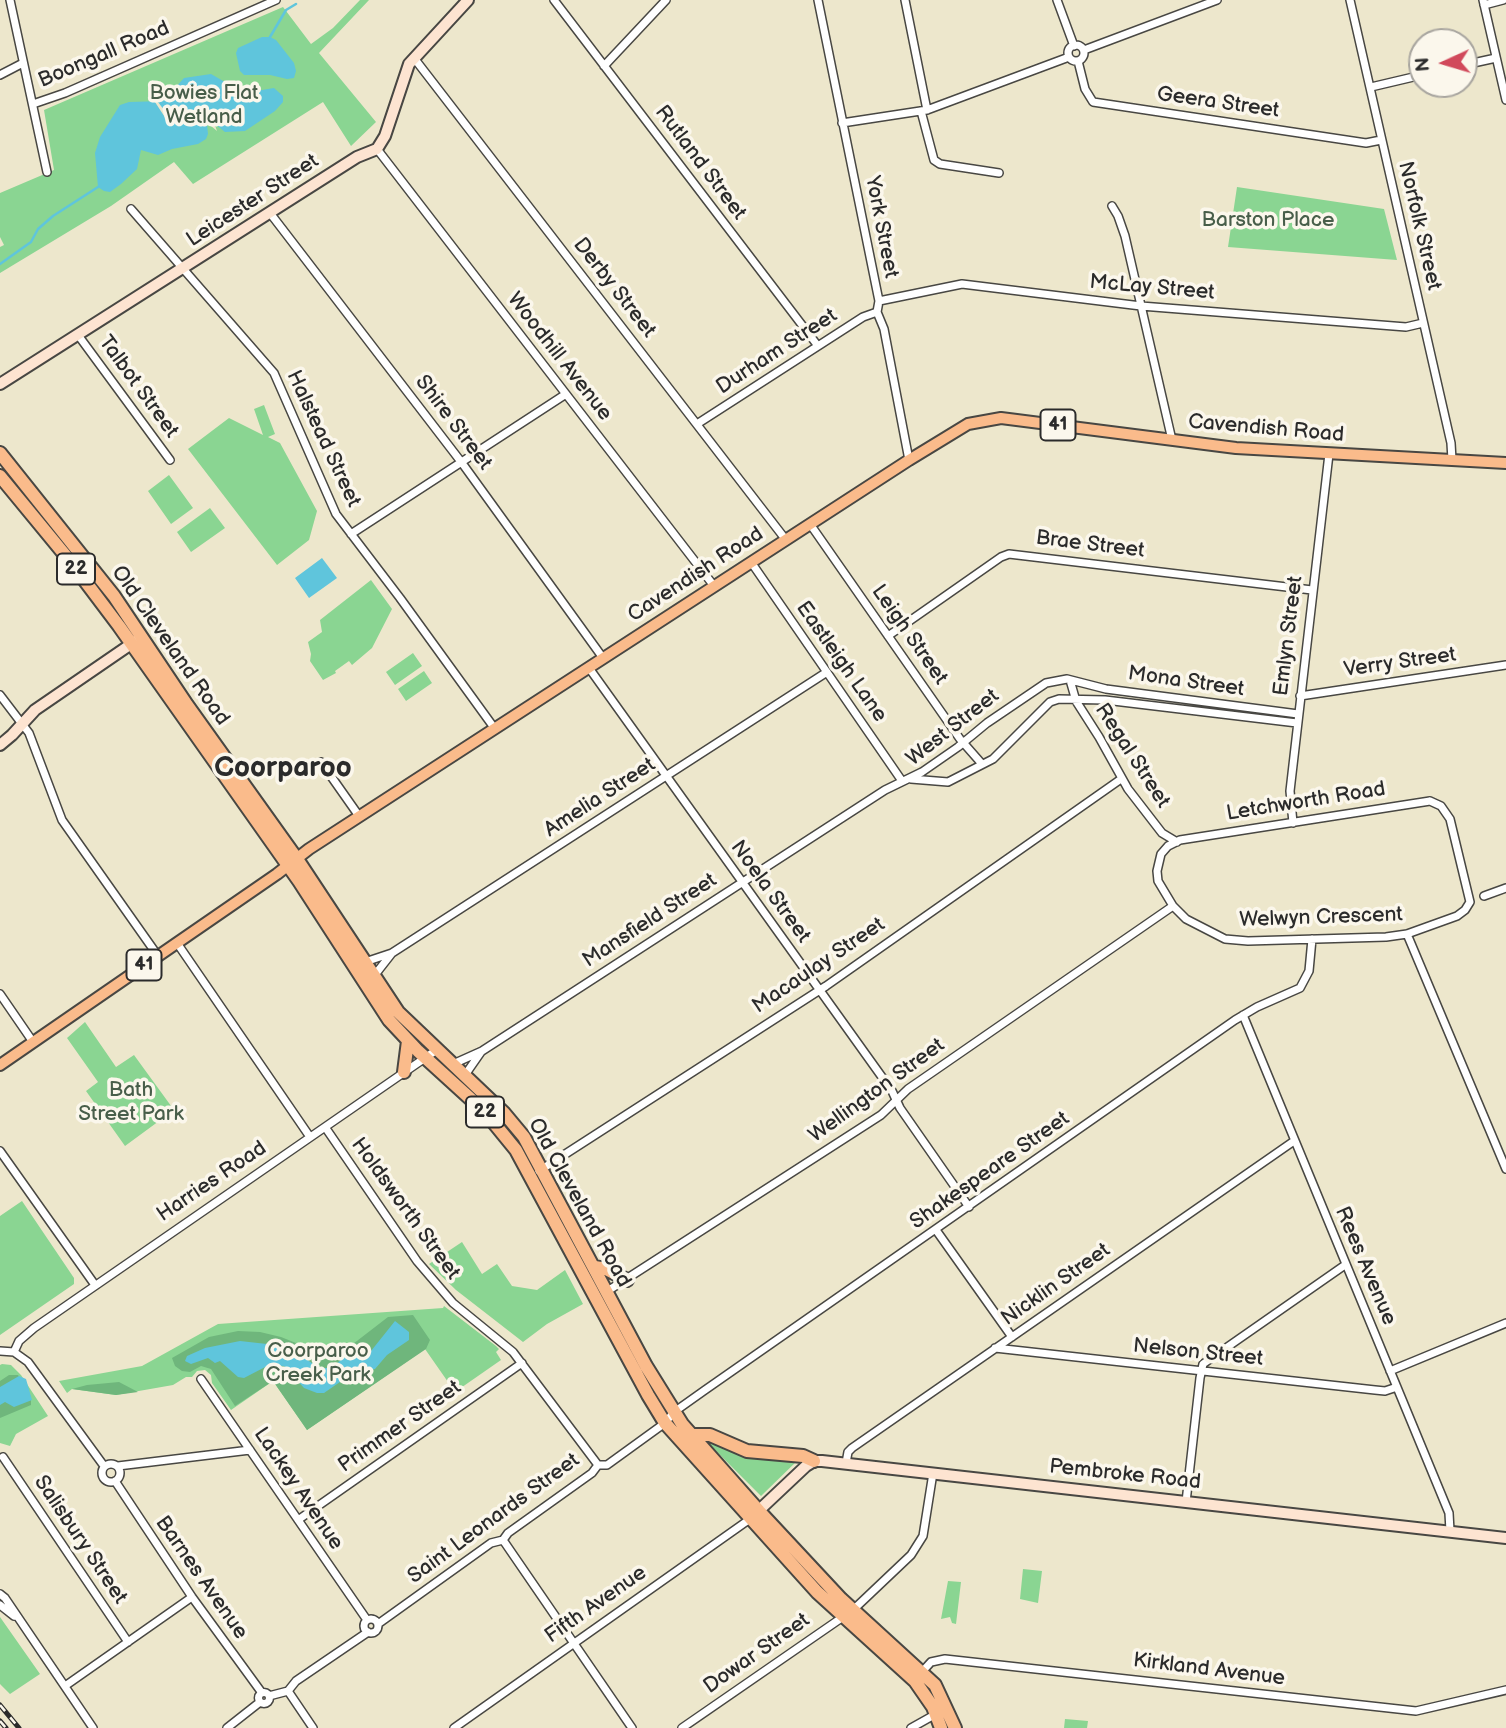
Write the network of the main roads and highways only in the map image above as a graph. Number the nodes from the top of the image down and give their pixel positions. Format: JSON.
{"nodes":[{"id":1,"x":0,"y":453,"type":"edge"},
{"id":2,"x":1506,"y":463,"type":"edge"},
{"id":3,"x":0,"y":476,"type":"edge"},
{"id":4,"x":136,"y":640,"type":"junction"},
{"id":5,"x":292,"y":862,"type":"junction"},
{"id":6,"x":408,"y":1041,"type":"junction"},
{"id":7,"x":0,"y":1065,"type":"edge"},
{"id":8,"x":404,"y":1072,"type":"road end"},
{"id":9,"x":537,"y":1172,"type":"junction"},
{"id":10,"x":595,"y":1267,"type":"junction"},
{"id":11,"x":627,"y":1280,"type":"road end"},
{"id":12,"x":602,"y":1294,"type":"junction"},
{"id":13,"x":691,"y":1435,"type":"junction"},
{"id":14,"x":814,"y":1461,"type":"road end"},
{"id":15,"x":755,"y":1515,"type":"junction"},
{"id":16,"x":918,"y":1676,"type":"junction"},
{"id":17,"x":941,"y":1728,"type":"edge"},
{"id":18,"x":955,"y":1728,"type":"edge"}],
"edges":[{"from":1,"to":4,"type":"highway","name":"Old Cleveland Road","number":"22"},
{"from":2,"to":5,"type":"main road","name":"Cavendish Road","number":"41"},
{"from":3,"to":4,"type":"highway","name":"Old Cleveland Road","number":"22"},
{"from":4,"to":5,"type":"highway","name":"Old Cleveland Road","number":"22"},
{"from":5,"to":6,"type":"highway","name":"Old Cleveland Road","number":"22"},
{"from":5,"to":7,"type":"main road","name":"Cavendish Road","number":"41"},
{"from":5,"to":9,"type":"highway","name":"Old Cleveland Road","number":"22"},
{"from":6,"to":8,"type":"highway"},
{"from":6,"to":9,"type":"highway","name":"Old Cleveland Road","number":"22"},
{"from":9,"to":10,"type":"highway","name":"Old Cleveland Road","number":"22"},
{"from":9,"to":12,"type":"highway","name":"Old Cleveland Road","number":"22"},
{"from":10,"to":11,"type":"highway"},
{"from":10,"to":12,"type":"highway","name":"Old Cleveland Road","number":"22"},
{"from":12,"to":13,"type":"highway","name":"Old Cleveland Road","number":"22"},
{"from":12,"to":15,"type":"highway","name":"Old Cleveland Road","number":"22"},
{"from":13,"to":14,"type":"highway"},
{"from":13,"to":15,"type":"highway","name":"Old Cleveland Road","number":"22"},
{"from":15,"to":16,"type":"highway","name":"Old Cleveland Road","number":"22"},
{"from":16,"to":17,"type":"highway","name":"Old Cleveland Road","number":"22"},
{"from":16,"to":18,"type":"highway","name":"Old Cleveland Road","number":"22"}]}
